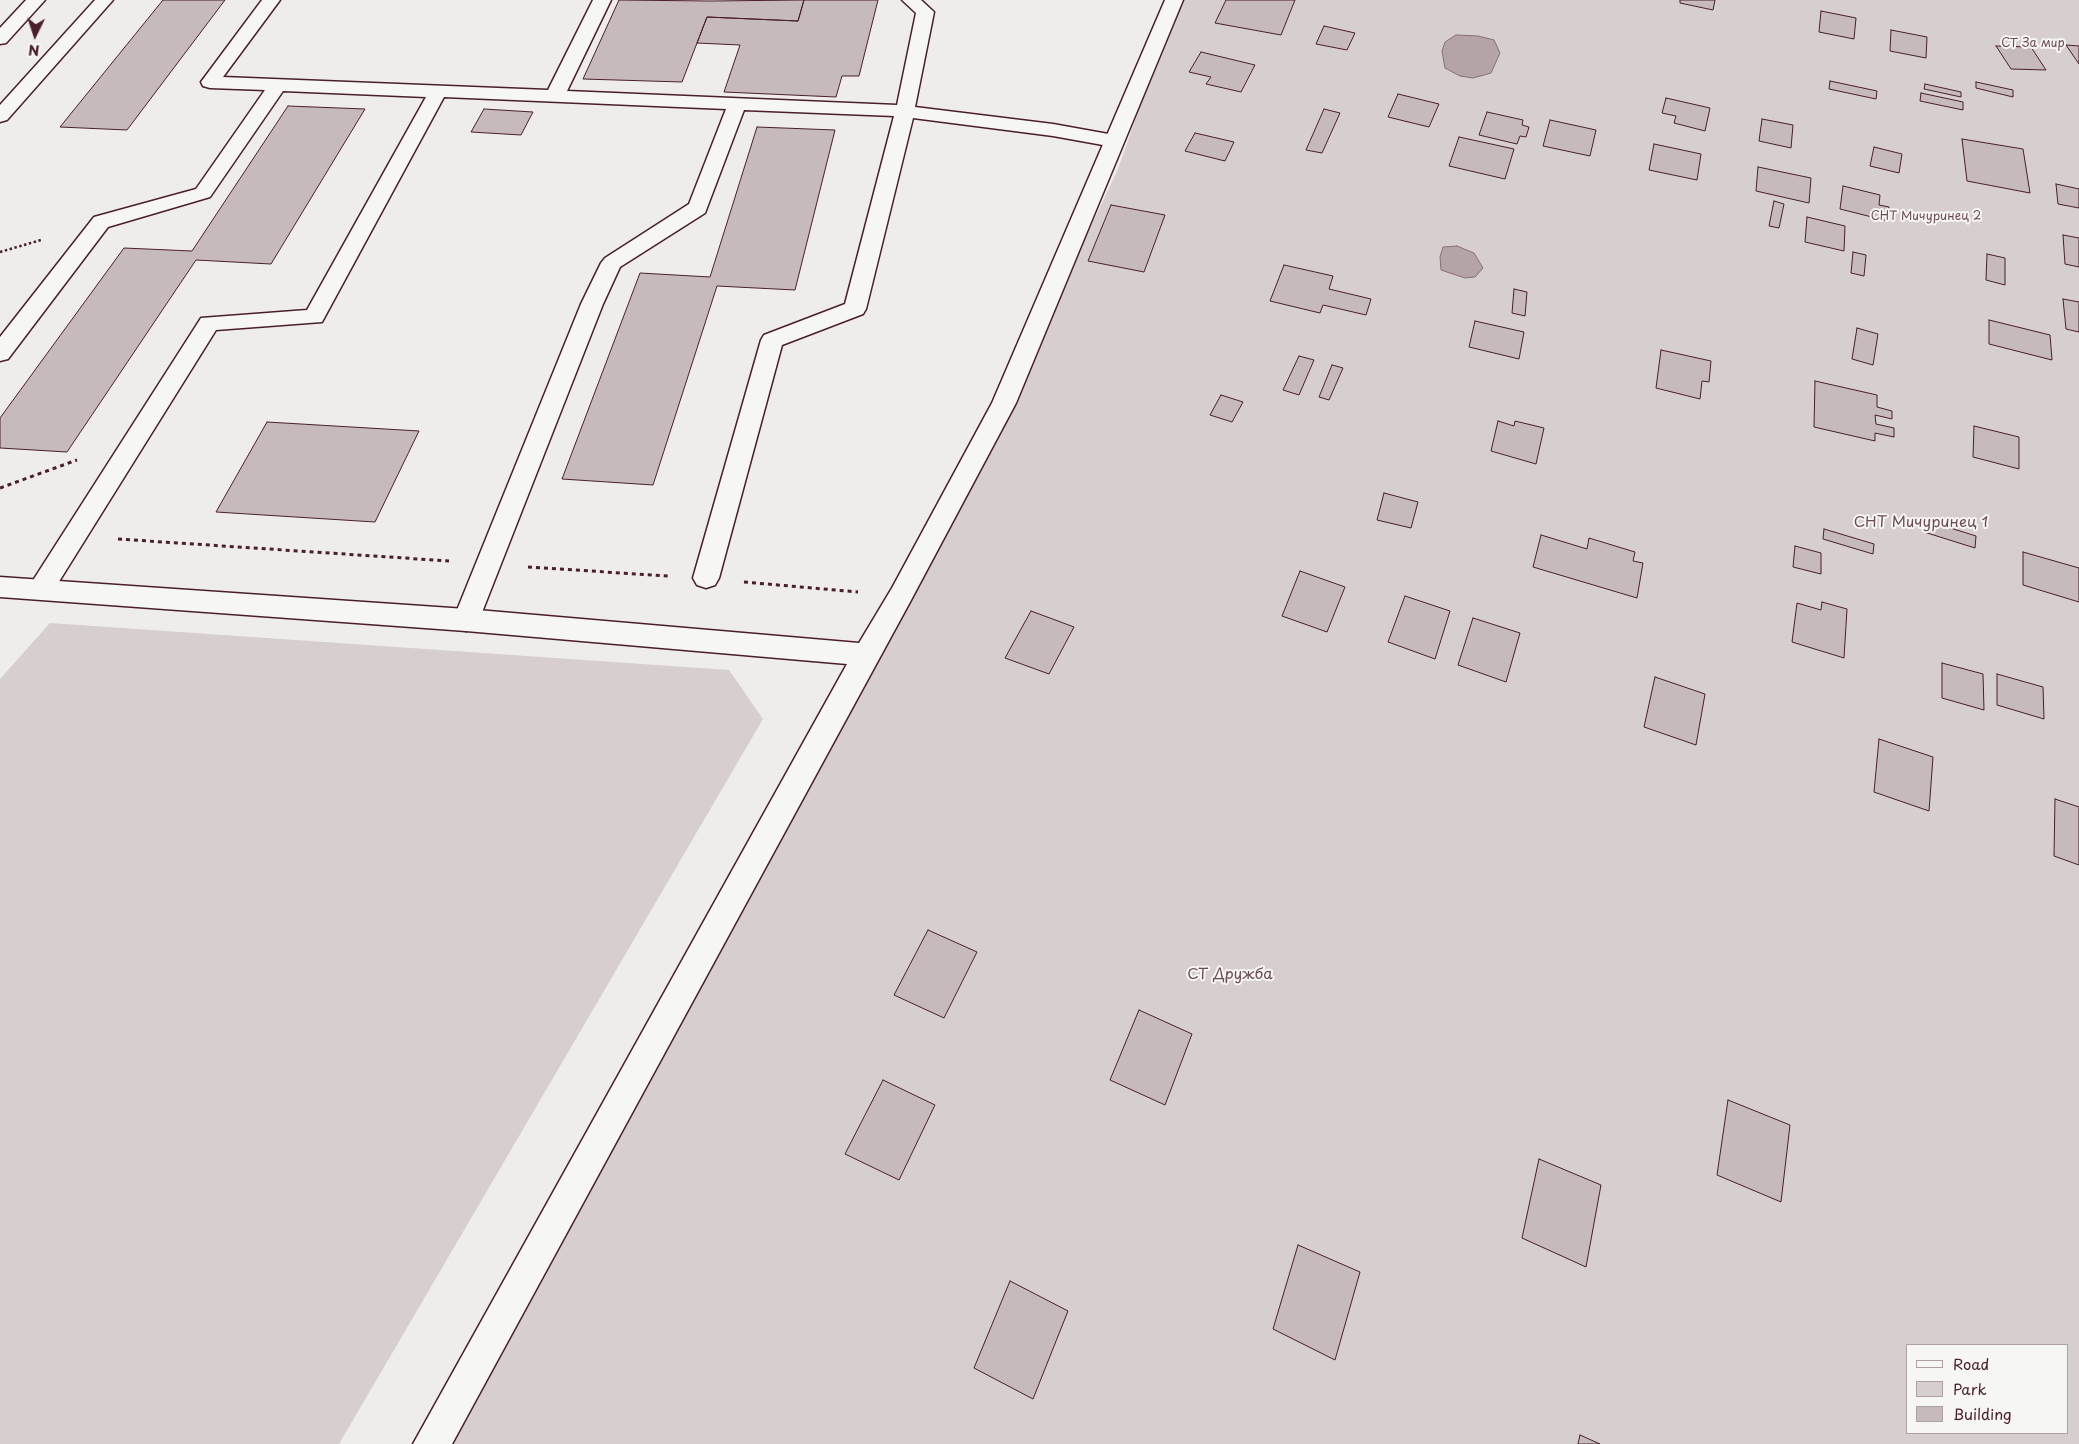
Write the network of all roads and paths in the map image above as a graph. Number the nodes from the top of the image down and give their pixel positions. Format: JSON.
{"nodes":[{"id":1,"x":36,"y":0,"type":"edge"},
{"id":2,"x":104,"y":0,"type":"edge"},
{"id":3,"x":271,"y":0,"type":"edge"},
{"id":4,"x":602,"y":0,"type":"edge"},
{"id":5,"x":910,"y":0,"type":"edge"},
{"id":6,"x":1174,"y":0,"type":"edge"},
{"id":7,"x":0,"y":39,"type":"edge"},
{"id":8,"x":278,"y":85,"type":"junction"},
{"id":9,"x":438,"y":91,"type":"junction"},
{"id":10,"x":555,"y":96,"type":"junction"},
{"id":11,"x":737,"y":104,"type":"junction"},
{"id":12,"x":905,"y":111,"type":"junction"},
{"id":13,"x":0,"y":116,"type":"edge"},
{"id":14,"x":1114,"y":141,"type":"junction"},
{"id":15,"x":0,"y":353,"type":"edge"},
{"id":16,"x":136,"y":440,"type":"junction"},
{"id":17,"x":0,"y":488,"type":"edge"},
{"id":18,"x":706,"y":578,"type":"dead end"},
{"id":19,"x":0,"y":587,"type":"edge"},
{"id":20,"x":41,"y":589,"type":"junction"},
{"id":21,"x":466,"y":620,"type":"junction"},
{"id":22,"x":866,"y":655,"type":"junction"},
{"id":23,"x":432,"y":1444,"type":"edge"}],
"edges":[{"from":1,"to":7,"type":"street"},
{"from":2,"to":13,"type":"street"},
{"from":3,"to":8,"type":"street"},
{"from":4,"to":10,"type":"street"},
{"from":5,"to":12,"type":"street"},
{"from":6,"to":14,"type":"street"},
{"from":8,"to":9,"type":"street"},
{"from":8,"to":15,"type":"street"},
{"from":9,"to":10,"type":"street"},
{"from":9,"to":16,"type":"street"},
{"from":10,"to":11,"type":"street"},
{"from":11,"to":12,"type":"street"},
{"from":11,"to":21,"type":"street"},
{"from":12,"to":14,"type":"street"},
{"from":12,"to":18,"type":"street"},
{"from":14,"to":22,"type":"street"},
{"from":16,"to":17,"type":"path"},
{"from":16,"to":20,"type":"street"},
{"from":19,"to":20,"type":"street"},
{"from":20,"to":21,"type":"street"},
{"from":21,"to":22,"type":"street"},
{"from":22,"to":23,"type":"street"}]}
